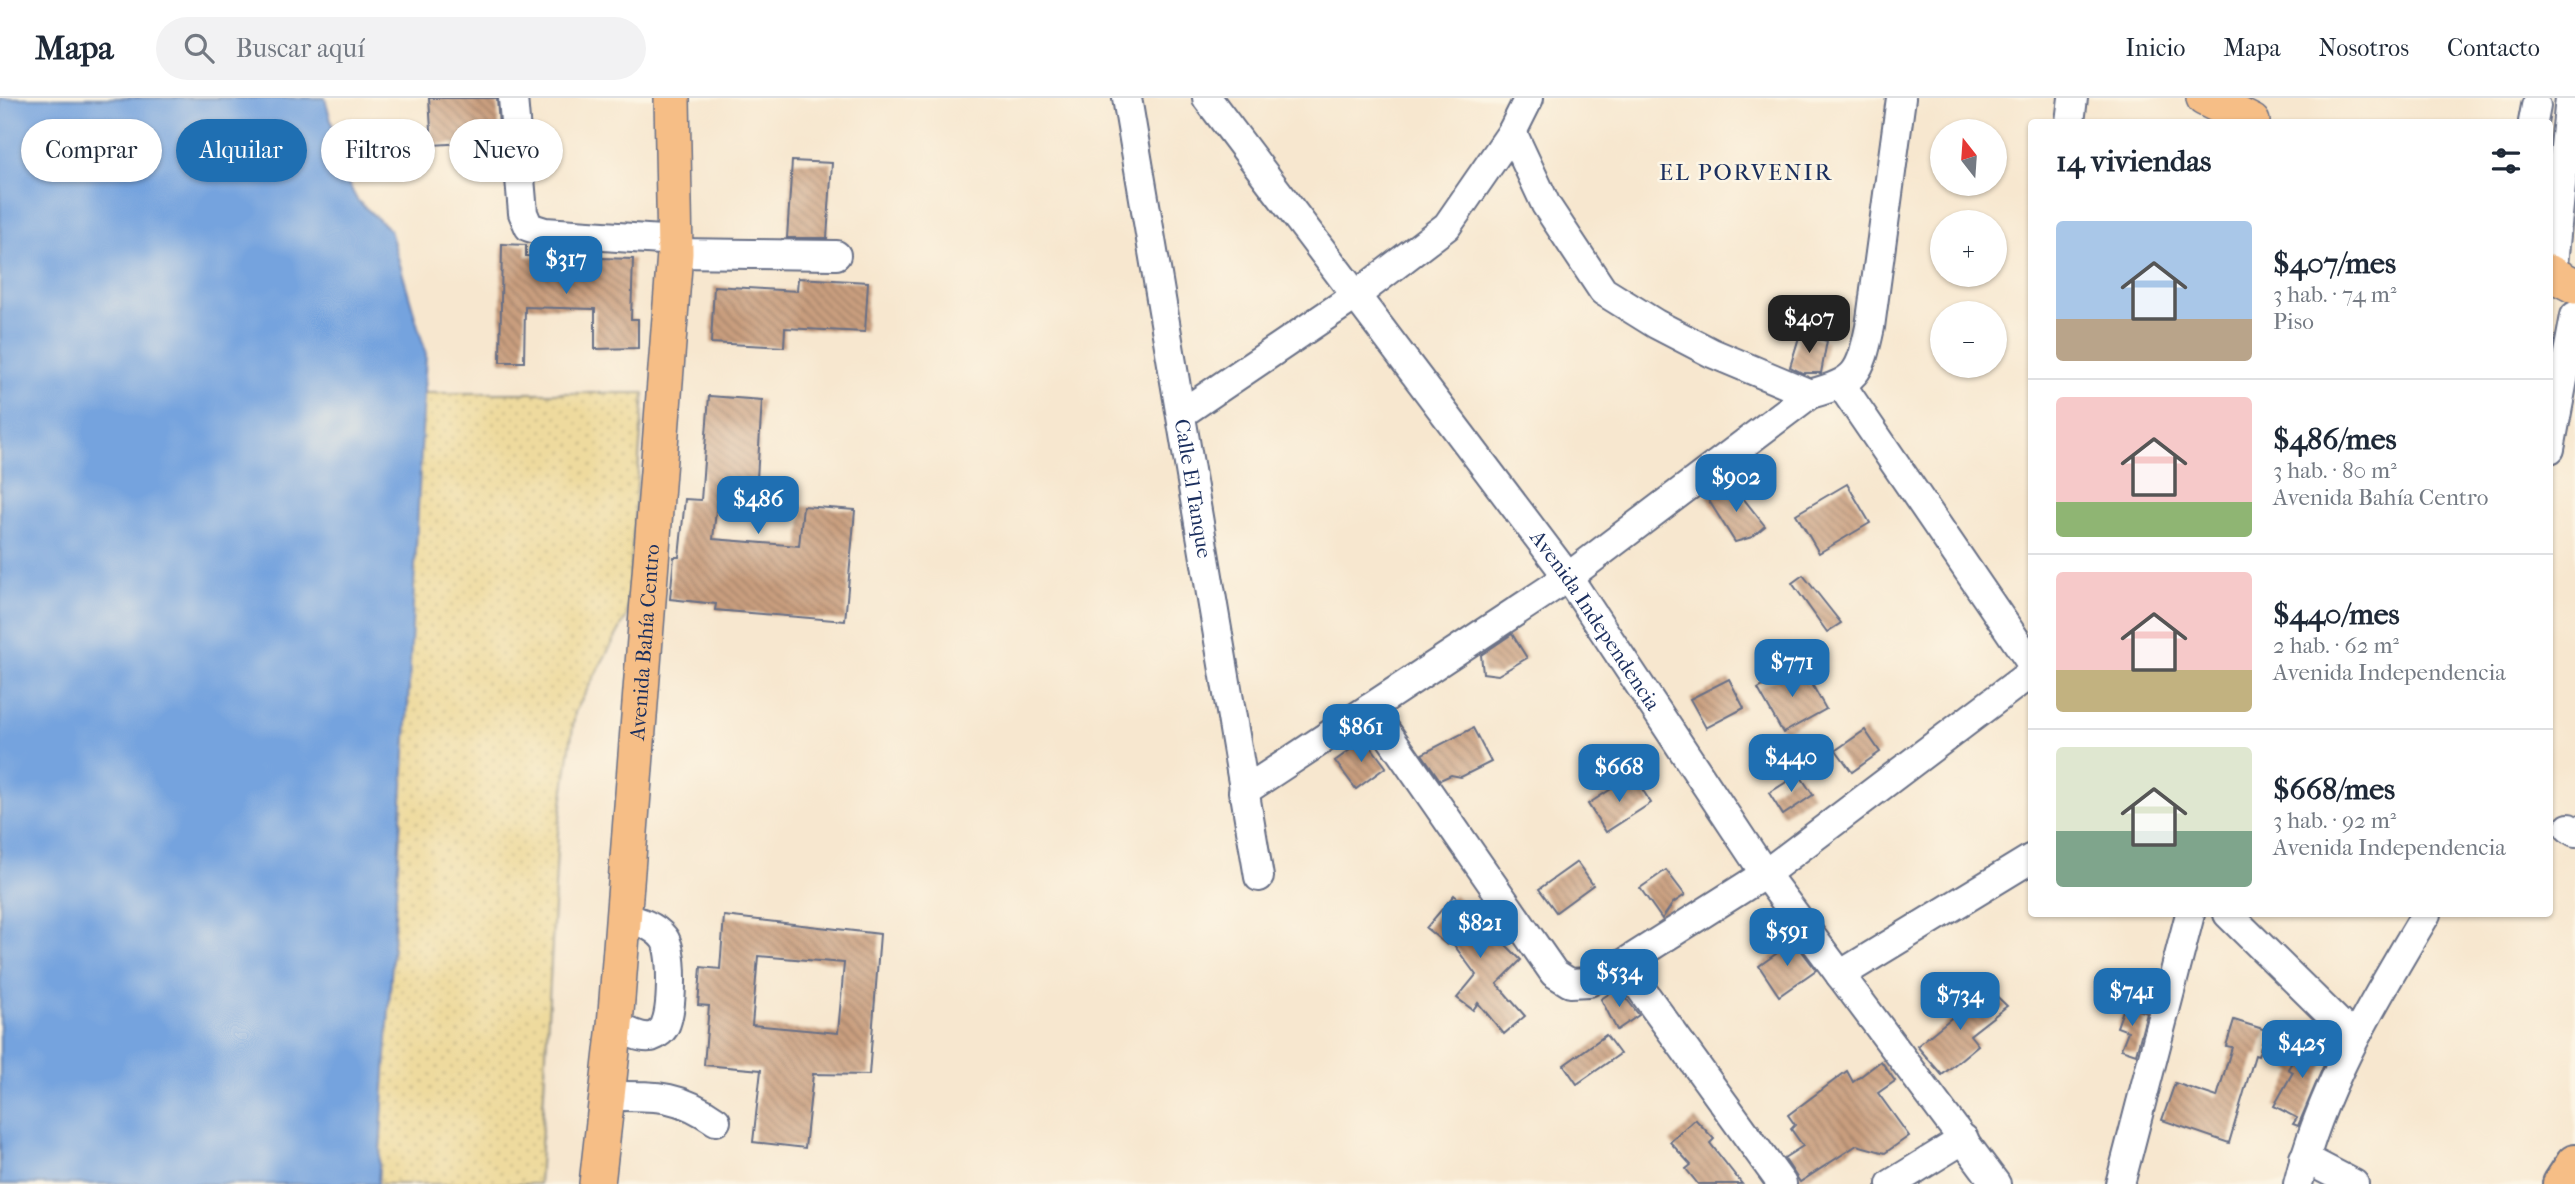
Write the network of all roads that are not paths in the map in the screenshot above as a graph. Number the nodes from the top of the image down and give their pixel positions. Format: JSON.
{"nodes":[{"id":1,"x":513,"y":98,"type":"edge"},
{"id":2,"x":672,"y":98,"type":"edge"},
{"id":3,"x":1127,"y":98,"type":"edge"},
{"id":4,"x":1207,"y":98,"type":"edge"},
{"id":5,"x":1529,"y":98,"type":"edge"},
{"id":6,"x":1901,"y":98,"type":"edge"},
{"id":7,"x":2073,"y":98,"type":"edge"},
{"id":8,"x":2204,"y":98,"type":"edge"},
{"id":9,"x":2570,"y":98,"type":"edge"},
{"id":10,"x":2070,"y":119,"type":"edge"},
{"id":11,"x":2246,"y":119,"type":"edge"},
{"id":12,"x":1512,"y":132,"type":"junction"},
{"id":13,"x":675,"y":247,"type":"junction"},
{"id":14,"x":836,"y":255,"type":"dead end"},
{"id":15,"x":2559,"y":278,"type":"edge"},
{"id":16,"x":1355,"y":296,"type":"junction"},
{"id":17,"x":2575,"y":316,"type":"edge"},
{"id":18,"x":1842,"y":386,"type":"junction"},
{"id":19,"x":1810,"y":394,"type":"junction"},
{"id":20,"x":1181,"y":414,"type":"junction"},
{"id":21,"x":2553,"y":433,"type":"edge"},
{"id":22,"x":1568,"y":577,"type":"junction"},
{"id":23,"x":2028,"y":658,"type":"edge"},
{"id":24,"x":2028,"y":675,"type":"edge"},
{"id":25,"x":1370,"y":708,"type":"junction"},
{"id":26,"x":1243,"y":792,"type":"junction"},
{"id":27,"x":2028,"y":860,"type":"edge"},
{"id":28,"x":1765,"y":874,"type":"junction"},
{"id":29,"x":1259,"y":877,"type":"dead end"},
{"id":30,"x":622,"y":917,"type":"junction"},
{"id":31,"x":2189,"y":917,"type":"edge"},
{"id":32,"x":2231,"y":917,"type":"edge"},
{"id":33,"x":2424,"y":917,"type":"edge"},
{"id":34,"x":1623,"y":964,"type":"junction"},
{"id":35,"x":1840,"y":975,"type":"junction"},
{"id":36,"x":615,"y":1025,"type":"junction"},
{"id":37,"x":2353,"y":1037,"type":"junction"},
{"id":38,"x":609,"y":1096,"type":"junction"},
{"id":39,"x":716,"y":1121,"type":"dead end"},
{"id":40,"x":1964,"y":1139,"type":"junction"},
{"id":41,"x":2575,"y":1164,"type":"edge"},
{"id":42,"x":2301,"y":1171,"type":"edge"},
{"id":43,"x":597,"y":1184,"type":"edge"},
{"id":44,"x":1782,"y":1184,"type":"edge"},
{"id":45,"x":1891,"y":1184,"type":"edge"},
{"id":46,"x":1996,"y":1184,"type":"edge"},
{"id":47,"x":2120,"y":1184,"type":"edge"},
{"id":48,"x":2354,"y":1184,"type":"edge"},
{"id":49,"x":2562,"y":1184,"type":"edge"}],
"edges":[{"from":1,"to":13,"type":"street"},
{"from":2,"to":13,"type":"main road","name":"Avenida Bahía Centro"},
{"from":3,"to":20,"type":"street","name":"Calle El Tanque"},
{"from":4,"to":16,"type":"street","name":"Avenida Independencia"},
{"from":5,"to":12,"type":"street"},
{"from":6,"to":18,"type":"street"},
{"from":7,"to":10,"type":"street"},
{"from":8,"to":11,"type":"main road"},
{"from":9,"to":15,"type":"street"},
{"from":12,"to":16,"type":"street"},
{"from":12,"to":19,"type":"street"},
{"from":13,"to":14,"type":"street"},
{"from":13,"to":30,"type":"main road","name":"Avenida Bahía Centro"},
{"from":16,"to":20,"type":"street"},
{"from":16,"to":22,"type":"street","name":"Avenida Independencia"},
{"from":17,"to":21,"type":"street"},
{"from":18,"to":19,"type":"street"},
{"from":18,"to":23,"type":"street"},
{"from":19,"to":22,"type":"street"},
{"from":20,"to":26,"type":"street","name":"Calle El Tanque"},
{"from":22,"to":25,"type":"street"},
{"from":22,"to":28,"type":"street","name":"Avenida Independencia"},
{"from":24,"to":28,"type":"street"},
{"from":25,"to":26,"type":"street"},
{"from":25,"to":34,"type":"street"},
{"from":26,"to":29,"type":"street","name":"Calle El Tanque"},
{"from":27,"to":35,"type":"street"},
{"from":28,"to":34,"type":"street"},
{"from":28,"to":35,"type":"street","name":"Avenida Independencia"},
{"from":30,"to":36,"type":"main road","name":"Avenida Bahía Centro"},
{"from":30,"to":36,"type":"street"},
{"from":31,"to":47,"type":"street"},
{"from":32,"to":37,"type":"street"},
{"from":33,"to":37,"type":"street"},
{"from":34,"to":44,"type":"street"},
{"from":35,"to":40,"type":"street","name":"Avenida Independencia"},
{"from":36,"to":38,"type":"main road","name":"Avenida Bahía Centro"},
{"from":37,"to":42,"type":"street"},
{"from":38,"to":39,"type":"street"},
{"from":38,"to":43,"type":"main road","name":"Avenida Bahía Centro"},
{"from":40,"to":45,"type":"street"},
{"from":40,"to":46,"type":"street","name":"Avenida Independencia"},
{"from":41,"to":49,"type":"highway"},
{"from":42,"to":48,"type":"street"}]}
